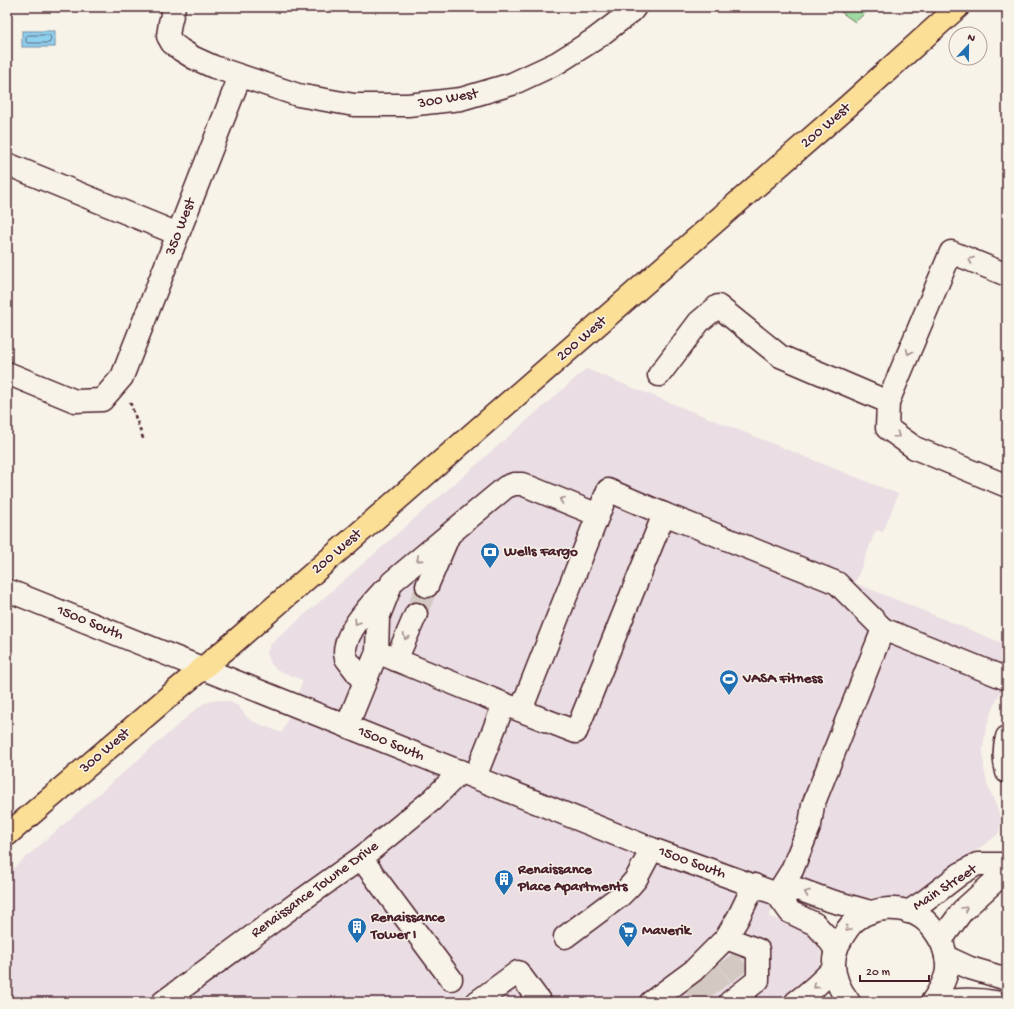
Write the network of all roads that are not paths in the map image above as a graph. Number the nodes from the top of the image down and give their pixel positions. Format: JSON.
{"nodes":[{"id":1,"x":174,"y":7,"type":"edge"},
{"id":2,"x":635,"y":7,"type":"edge"},
{"id":3,"x":958,"y":7,"type":"edge"},
{"id":4,"x":240,"y":76,"type":"junction"},
{"id":5,"x":7,"y":164,"type":"edge"},
{"id":6,"x":178,"y":234,"type":"junction"},
{"id":7,"x":1007,"y":275,"type":"edge"},
{"id":8,"x":7,"y":373,"type":"edge"},
{"id":9,"x":658,"y":375,"type":"dead end"},
{"id":10,"x":888,"y":402,"type":"junction"},
{"id":11,"x":1007,"y":486,"type":"edge"},
{"id":12,"x":664,"y":514,"type":"junction"},
{"id":13,"x":598,"y":515,"type":"junction"},
{"id":14,"x":449,"y":534,"type":"junction"},
{"id":15,"x":392,"y":582,"type":"junction"},
{"id":16,"x":427,"y":586,"type":"tunnel mouth"},
{"id":17,"x":7,"y":590,"type":"edge"},
{"id":18,"x":416,"y":614,"type":"tunnel mouth"},
{"id":19,"x":883,"y":629,"type":"junction"},
{"id":20,"x":376,"y":652,"type":"junction"},
{"id":21,"x":396,"y":660,"type":"junction"},
{"id":22,"x":202,"y":668,"type":"junction"},
{"id":23,"x":1007,"y":679,"type":"edge"},
{"id":24,"x":364,"y":683,"type":"junction"},
{"id":25,"x":512,"y":707,"type":"junction"},
{"id":26,"x":347,"y":726,"type":"junction"},
{"id":27,"x":1007,"y":737,"type":"edge"},
{"id":28,"x":1007,"y":772,"type":"edge"},
{"id":29,"x":468,"y":774,"type":"junction"},
{"id":30,"x":7,"y":835,"type":"edge"},
{"id":31,"x":652,"y":849,"type":"junction"},
{"id":32,"x":361,"y":858,"type":"junction"},
{"id":33,"x":1007,"y":864,"type":"edge"},
{"id":34,"x":754,"y":885,"type":"junction"},
{"id":35,"x":777,"y":894,"type":"junction"},
{"id":36,"x":871,"y":912,"type":"junction"},
{"id":37,"x":908,"y":912,"type":"junction"},
{"id":38,"x":565,"y":937,"type":"dead end"},
{"id":39,"x":724,"y":947,"type":"junction"},
{"id":40,"x":944,"y":949,"type":"junction"},
{"id":41,"x":835,"y":959,"type":"junction"},
{"id":42,"x":452,"y":978,"type":"dead end"},
{"id":43,"x":1007,"y":979,"type":"edge"},
{"id":44,"x":729,"y":999,"type":"edge"},
{"id":45,"x":163,"y":1002,"type":"edge"},
{"id":46,"x":477,"y":1002,"type":"edge"},
{"id":47,"x":540,"y":1002,"type":"edge"},
{"id":48,"x":651,"y":1002,"type":"edge"},
{"id":49,"x":796,"y":1002,"type":"edge"},
{"id":50,"x":849,"y":1002,"type":"edge"},
{"id":51,"x":932,"y":1002,"type":"edge"},
{"id":52,"x":995,"y":1002,"type":"edge"}],
"edges":[{"from":1,"to":4,"type":"street","name":"300 West"},
{"from":2,"to":4,"type":"street","name":"300 West"},
{"from":3,"to":22,"type":"main road","name":"200 West"},
{"from":4,"to":6,"type":"street","name":"350 West"},
{"from":5,"to":6,"type":"street"},
{"from":6,"to":8,"type":"street","name":"350 West"},
{"from":7,"to":10,"type":"street","one_way":true},
{"from":9,"to":10,"type":"street"},
{"from":10,"to":11,"type":"street","one_way":true},
{"from":12,"to":13,"type":"street"},
{"from":12,"to":19,"type":"street"},
{"from":12,"to":25,"type":"street"},
{"from":13,"to":14,"type":"street","one_way":true},
{"from":13,"to":25,"type":"street"},
{"from":14,"to":15,"type":"street","one_way":true},
{"from":14,"to":16,"type":"street"},
{"from":15,"to":20,"type":"street"},
{"from":15,"to":24,"type":"street","one_way":true},
{"from":17,"to":22,"type":"street","name":"1500 South"},
{"from":18,"to":21,"type":"street","one_way":true},
{"from":19,"to":23,"type":"street"},
{"from":19,"to":35,"type":"street"},
{"from":20,"to":21,"type":"street"},
{"from":20,"to":24,"type":"street"},
{"from":21,"to":25,"type":"street"},
{"from":22,"to":26,"type":"street","name":"1500 South"},
{"from":22,"to":30,"type":"main road","name":"300 West"},
{"from":24,"to":26,"type":"street"},
{"from":25,"to":29,"type":"street"},
{"from":26,"to":29,"type":"street","name":"1500 South"},
{"from":27,"to":28,"type":"street"},
{"from":29,"to":31,"type":"street","name":"1500 South"},
{"from":29,"to":32,"type":"street","name":"Renaissance Towne Drive"},
{"from":31,"to":34,"type":"street","name":"1500 South"},
{"from":31,"to":38,"type":"street"},
{"from":32,"to":42,"type":"street"},
{"from":32,"to":45,"type":"street","name":"Renaissance Towne Drive"},
{"from":33,"to":37,"type":"street","name":"Main Street"},
{"from":40,"to":33,"type":"street","name":"Main Street","one_way":true},
{"from":34,"to":35,"type":"street","name":"1500 South"},
{"from":34,"to":39,"type":"street"},
{"from":36,"to":35,"type":"street","one_way":true},
{"from":35,"to":41,"type":"street"},
{"from":36,"to":37,"type":"street"},
{"from":36,"to":41,"type":"street","one_way":true},
{"from":37,"to":40,"type":"street"},
{"from":39,"to":44,"type":"street"},
{"from":39,"to":48,"type":"street"},
{"from":40,"to":43,"type":"street"},
{"from":40,"to":51,"type":"street"},
{"from":41,"to":49,"type":"street","one_way":true},
{"from":41,"to":50,"type":"street"},
{"from":46,"to":47,"type":"street"},
{"from":51,"to":52,"type":"street"}]}
